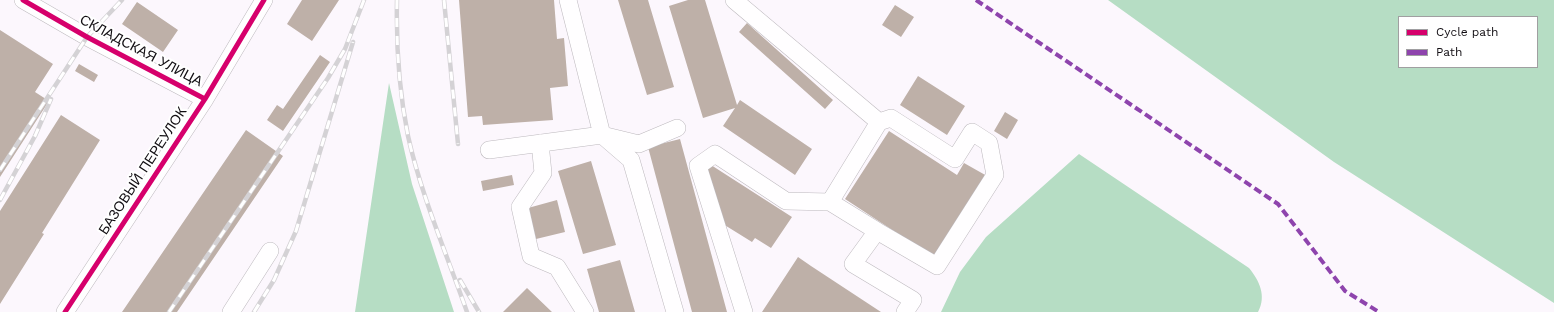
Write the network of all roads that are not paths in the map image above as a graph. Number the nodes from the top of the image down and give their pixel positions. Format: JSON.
{"nodes":[{"id":1,"x":23,"y":0,"type":"edge"},
{"id":2,"x":264,"y":0,"type":"edge"},
{"id":3,"x":568,"y":0,"type":"edge"},
{"id":4,"x":734,"y":0,"type":"edge"},
{"id":5,"x":205,"y":99,"type":"junction"},
{"id":6,"x":879,"y":122,"type":"junction"},
{"id":7,"x":678,"y":128,"type":"dead end"},
{"id":8,"x":602,"y":135,"type":"junction"},
{"id":9,"x":540,"y":143,"type":"junction"},
{"id":10,"x":489,"y":150,"type":"dead end"},
{"id":11,"x":830,"y":202,"type":"junction"},
{"id":12,"x":877,"y":231,"type":"junction"},
{"id":13,"x":270,"y":251,"type":"dead end"},
{"id":14,"x":65,"y":312,"type":"edge"},
{"id":15,"x":231,"y":312,"type":"edge"},
{"id":16,"x":585,"y":312,"type":"edge"},
{"id":17,"x":676,"y":312,"type":"edge"},
{"id":18,"x":744,"y":312,"type":"edge"},
{"id":19,"x":905,"y":312,"type":"edge"}],
"edges":[{"from":1,"to":5,"type":"street","name":"СКЛАДСКАЯ УЛИЦА"},
{"from":2,"to":5,"type":"street","name":"БАЗОВЫЙ ПЕРЕУЛОК"},
{"from":3,"to":8,"type":"street"},
{"from":4,"to":6,"type":"street"},
{"from":5,"to":14,"type":"street","name":"БАЗОВЫЙ ПЕРЕУЛОК"},
{"from":6,"to":11,"type":"street"},
{"from":6,"to":12,"type":"street"},
{"from":7,"to":8,"type":"street"},
{"from":8,"to":9,"type":"street"},
{"from":8,"to":17,"type":"street"},
{"from":9,"to":10,"type":"street"},
{"from":9,"to":16,"type":"street"},
{"from":11,"to":12,"type":"street"},
{"from":11,"to":18,"type":"street"},
{"from":12,"to":19,"type":"street"},
{"from":13,"to":15,"type":"street"}]}
